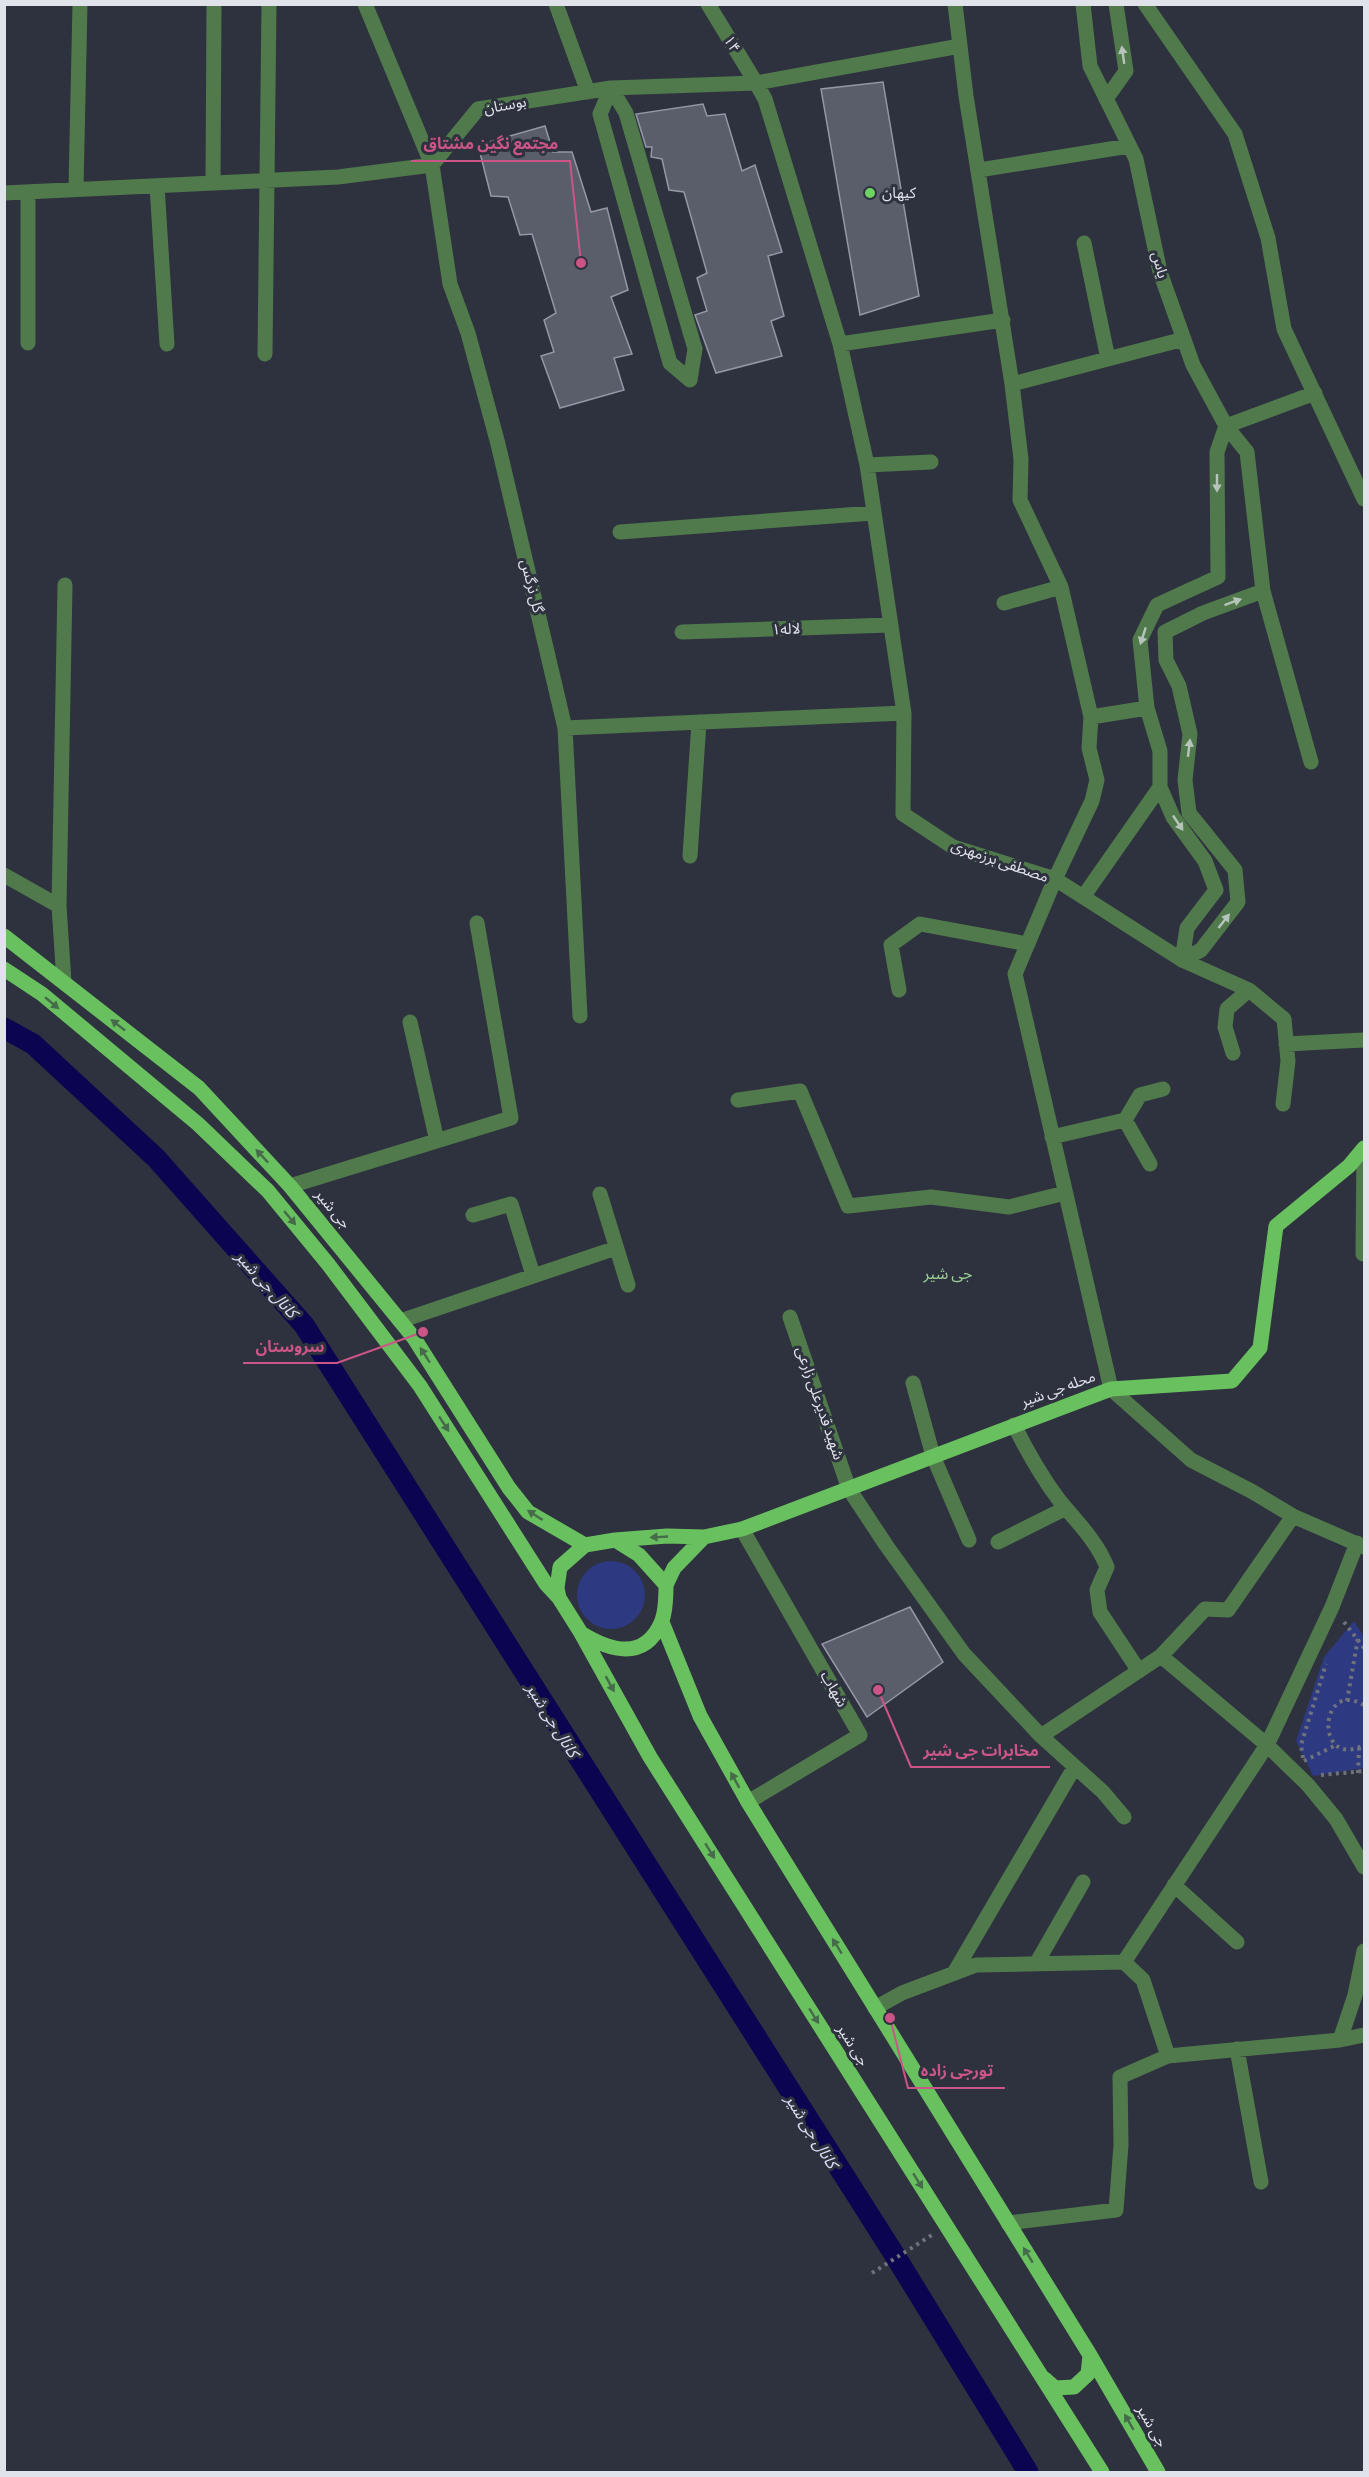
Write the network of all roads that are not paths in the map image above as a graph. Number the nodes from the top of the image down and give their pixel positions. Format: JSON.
{"nodes":[{"id":1,"x":80,"y":4,"type":"edge"},
{"id":2,"x":214,"y":4,"type":"edge"},
{"id":3,"x":268,"y":4,"type":"edge"},
{"id":4,"x":365,"y":4,"type":"edge"},
{"id":5,"x":556,"y":4,"type":"edge"},
{"id":6,"x":708,"y":4,"type":"edge"},
{"id":7,"x":955,"y":4,"type":"edge"},
{"id":8,"x":1083,"y":4,"type":"edge"},
{"id":9,"x":1116,"y":4,"type":"edge"},
{"id":10,"x":1145,"y":4,"type":"edge"},
{"id":11,"x":960,"y":46,"type":"junction"},
{"id":12,"x":756,"y":83,"type":"junction"},
{"id":13,"x":611,"y":88,"type":"junction"},
{"id":14,"x":588,"y":92,"type":"junction"},
{"id":15,"x":1106,"y":99,"type":"junction"},
{"id":16,"x":1129,"y":146,"type":"junction"},
{"id":17,"x":432,"y":165,"type":"junction"},
{"id":18,"x":979,"y":170,"type":"junction"},
{"id":19,"x":268,"y":181,"type":"junction"},
{"id":20,"x":213,"y":183,"type":"junction"},
{"id":21,"x":157,"y":186,"type":"junction"},
{"id":22,"x":76,"y":188,"type":"junction"},
{"id":23,"x":28,"y":192,"type":"junction"},
{"id":24,"x":4,"y":193,"type":"edge"},
{"id":25,"x":1084,"y":243,"type":"dead end"},
{"id":26,"x":1003,"y":320,"type":"junction"},
{"id":27,"x":1184,"y":339,"type":"junction"},
{"id":28,"x":28,"y":343,"type":"dead end"},
{"id":29,"x":167,"y":344,"type":"dead end"},
{"id":30,"x":840,"y":344,"type":"junction"},
{"id":31,"x":265,"y":354,"type":"dead end"},
{"id":32,"x":1108,"y":359,"type":"junction"},
{"id":33,"x":1012,"y":384,"type":"junction"},
{"id":34,"x":1316,"y":393,"type":"junction"},
{"id":35,"x":1226,"y":426,"type":"junction"},
{"id":36,"x":931,"y":462,"type":"dead end"},
{"id":37,"x":867,"y":465,"type":"junction"},
{"id":38,"x":1365,"y":499,"type":"edge"},
{"id":39,"x":873,"y":513,"type":"junction"},
{"id":40,"x":620,"y":532,"type":"dead end"},
{"id":41,"x":65,"y":585,"type":"dead end"},
{"id":42,"x":1061,"y":587,"type":"junction"},
{"id":43,"x":1263,"y":591,"type":"junction"},
{"id":44,"x":1004,"y":603,"type":"dead end"},
{"id":45,"x":890,"y":625,"type":"junction"},
{"id":46,"x":682,"y":632,"type":"dead end"},
{"id":47,"x":1147,"y":708,"type":"junction"},
{"id":48,"x":904,"y":713,"type":"junction"},
{"id":49,"x":1091,"y":717,"type":"junction"},
{"id":50,"x":699,"y":722,"type":"junction"},
{"id":51,"x":565,"y":728,"type":"junction"},
{"id":52,"x":1311,"y":762,"type":"dead end"},
{"id":53,"x":1160,"y":787,"type":"junction"},
{"id":54,"x":690,"y":856,"type":"dead end"},
{"id":55,"x":4,"y":875,"type":"edge"},
{"id":56,"x":1055,"y":879,"type":"junction"},
{"id":57,"x":1083,"y":897,"type":"junction"},
{"id":58,"x":59,"y":906,"type":"junction"},
{"id":59,"x":477,"y":923,"type":"dead end"},
{"id":60,"x":4,"y":936,"type":"edge"},
{"id":61,"x":1028,"y":944,"type":"junction"},
{"id":62,"x":1182,"y":960,"type":"junction"},
{"id":63,"x":4,"y":969,"type":"edge"},
{"id":64,"x":64,"y":982,"type":"junction"},
{"id":65,"x":899,"y":990,"type":"dead end"},
{"id":66,"x":1249,"y":990,"type":"junction"},
{"id":67,"x":580,"y":1016,"type":"dead end"},
{"id":68,"x":410,"y":1022,"type":"dead end"},
{"id":69,"x":1365,"y":1040,"type":"edge"},
{"id":70,"x":1286,"y":1044,"type":"junction"},
{"id":71,"x":1233,"y":1053,"type":"dead end"},
{"id":72,"x":1163,"y":1089,"type":"dead end"},
{"id":73,"x":738,"y":1100,"type":"dead end"},
{"id":74,"x":1283,"y":1104,"type":"dead end"},
{"id":75,"x":1125,"y":1120,"type":"junction"},
{"id":76,"x":1052,"y":1137,"type":"junction"},
{"id":77,"x":437,"y":1141,"type":"junction"},
{"id":78,"x":1364,"y":1149,"type":"edge"},
{"id":79,"x":1150,"y":1164,"type":"dead end"},
{"id":80,"x":290,"y":1186,"type":"junction"},
{"id":81,"x":1065,"y":1192,"type":"junction"},
{"id":82,"x":600,"y":1194,"type":"dead end"},
{"id":83,"x":473,"y":1215,"type":"dead end"},
{"id":84,"x":616,"y":1248,"type":"junction"},
{"id":85,"x":1363,"y":1254,"type":"dead end"},
{"id":86,"x":533,"y":1275,"type":"junction"},
{"id":87,"x":628,"y":1285,"type":"dead end"},
{"id":88,"x":790,"y":1317,"type":"dead end"},
{"id":89,"x":400,"y":1321,"type":"junction"},
{"id":90,"x":913,"y":1383,"type":"dead end"},
{"id":91,"x":1111,"y":1389,"type":"junction"},
{"id":92,"x":1014,"y":1425,"type":"junction"},
{"id":93,"x":933,"y":1456,"type":"junction"},
{"id":94,"x":849,"y":1489,"type":"junction"},
{"id":95,"x":1066,"y":1508,"type":"junction"},
{"id":96,"x":1293,"y":1516,"type":"junction"},
{"id":97,"x":742,"y":1529,"type":"junction"},
{"id":98,"x":704,"y":1537,"type":"junction"},
{"id":99,"x":615,"y":1540,"type":"junction"},
{"id":100,"x":969,"y":1540,"type":"dead end"},
{"id":101,"x":998,"y":1542,"type":"dead end"},
{"id":102,"x":585,"y":1545,"type":"junction"},
{"id":103,"x":1361,"y":1545,"type":"edge"},
{"id":104,"x":666,"y":1585,"type":"junction"},
{"id":105,"x":559,"y":1598,"type":"junction"},
{"id":106,"x":662,"y":1622,"type":"junction"},
{"id":107,"x":581,"y":1633,"type":"junction"},
{"id":108,"x":1161,"y":1656,"type":"junction"},
{"id":109,"x":1139,"y":1671,"type":"junction"},
{"id":110,"x":1041,"y":1736,"type":"junction"},
{"id":111,"x":1267,"y":1745,"type":"junction"},
{"id":112,"x":1074,"y":1768,"type":"junction"},
{"id":113,"x":748,"y":1802,"type":"junction"},
{"id":114,"x":1125,"y":1817,"type":"dead end"},
{"id":115,"x":1365,"y":1867,"type":"edge"},
{"id":116,"x":1083,"y":1882,"type":"dead end"},
{"id":117,"x":1174,"y":1885,"type":"junction"},
{"id":118,"x":1237,"y":1942,"type":"dead end"},
{"id":119,"x":1365,"y":1951,"type":"edge"},
{"id":120,"x":1124,"y":1962,"type":"junction"},
{"id":121,"x":1036,"y":1964,"type":"junction"},
{"id":122,"x":954,"y":1973,"type":"junction"},
{"id":123,"x":875,"y":2008,"type":"junction"},
{"id":124,"x":1365,"y":2035,"type":"edge"},
{"id":125,"x":1340,"y":2040,"type":"junction"},
{"id":126,"x":1237,"y":2049,"type":"junction"},
{"id":127,"x":1168,"y":2056,"type":"junction"},
{"id":128,"x":1261,"y":2182,"type":"dead end"},
{"id":129,"x":1008,"y":2223,"type":"junction"},
{"id":130,"x":1090,"y":2355,"type":"junction"},
{"id":131,"x":1040,"y":2375,"type":"junction"},
{"id":132,"x":1102,"y":2472,"type":"edge"},
{"id":133,"x":1158,"y":2472,"type":"edge"}],
"edges":[{"from":1,"to":22,"type":"street"},
{"from":2,"to":20,"type":"street"},
{"from":3,"to":19,"type":"street"},
{"from":4,"to":17,"type":"street","name":"گل نرگس"},
{"from":5,"to":14,"type":"street"},
{"from":6,"to":12,"type":"street","name":"۱۴"},
{"from":7,"to":11,"type":"street"},
{"from":8,"to":15,"type":"street","name":"یاس"},
{"from":15,"to":9,"type":"street","one_way":true},
{"from":10,"to":34,"type":"street"},
{"from":11,"to":12,"type":"street","name":"بوستان"},
{"from":11,"to":18,"type":"street"},
{"from":12,"to":13,"type":"street","name":"بوستان"},
{"from":12,"to":30,"type":"street"},
{"from":13,"to":13,"type":"street"},
{"from":13,"to":14,"type":"street","name":"بوستان"},
{"from":14,"to":17,"type":"street","name":"بوستان"},
{"from":15,"to":16,"type":"street","name":"یاس"},
{"from":16,"to":18,"type":"street"},
{"from":16,"to":27,"type":"street","name":"یاس"},
{"from":17,"to":19,"type":"street"},
{"from":17,"to":51,"type":"street","name":"گل نرگس"},
{"from":18,"to":26,"type":"street"},
{"from":19,"to":20,"type":"street"},
{"from":19,"to":31,"type":"street"},
{"from":20,"to":21,"type":"street"},
{"from":21,"to":22,"type":"street"},
{"from":21,"to":29,"type":"street"},
{"from":22,"to":23,"type":"street"},
{"from":23,"to":24,"type":"street"},
{"from":23,"to":28,"type":"street"},
{"from":25,"to":32,"type":"street"},
{"from":26,"to":30,"type":"street"},
{"from":26,"to":33,"type":"street"},
{"from":27,"to":32,"type":"street"},
{"from":27,"to":35,"type":"street","name":"یاس"},
{"from":30,"to":37,"type":"street","name":"مصطفی برزمهری"},
{"from":32,"to":33,"type":"street"},
{"from":33,"to":42,"type":"street"},
{"from":34,"to":35,"type":"street"},
{"from":34,"to":38,"type":"street"},
{"from":35,"to":43,"type":"street","name":"یاس"},
{"from":35,"to":47,"type":"street","one_way":true},
{"from":36,"to":37,"type":"street"},
{"from":37,"to":39,"type":"street","name":"مصطفی برزمهری"},
{"from":39,"to":40,"type":"street"},
{"from":39,"to":45,"type":"street","name":"مصطفی برزمهری"},
{"from":41,"to":58,"type":"street"},
{"from":42,"to":44,"type":"street"},
{"from":42,"to":49,"type":"street"},
{"from":43,"to":52,"type":"street","name":"یاس"},
{"from":62,"to":43,"type":"street","one_way":true},
{"from":45,"to":46,"type":"street","name":"لاله۱"},
{"from":45,"to":48,"type":"street","name":"مصطفی برزمهری"},
{"from":47,"to":49,"type":"street"},
{"from":47,"to":53,"type":"street"},
{"from":48,"to":50,"type":"street"},
{"from":48,"to":56,"type":"street","name":"مصطفی برزمهری"},
{"from":49,"to":56,"type":"street"},
{"from":50,"to":51,"type":"street"},
{"from":50,"to":54,"type":"street"},
{"from":51,"to":67,"type":"street","name":"گل نرگس"},
{"from":53,"to":57,"type":"street"},
{"from":53,"to":62,"type":"street","one_way":true},
{"from":55,"to":58,"type":"street"},
{"from":56,"to":57,"type":"street"},
{"from":56,"to":61,"type":"street","name":"مصطفی برزمهری"},
{"from":57,"to":62,"type":"street"},
{"from":58,"to":64,"type":"street"},
{"from":59,"to":77,"type":"street"},
{"from":60,"to":64,"type":"main road","name":"جی شیر"},
{"from":61,"to":65,"type":"street"},
{"from":61,"to":76,"type":"street","name":"مصطفی برزمهری"},
{"from":62,"to":66,"type":"street"},
{"from":63,"to":105,"type":"main road","one_way":true},
{"from":80,"to":64,"type":"main road","name":"جی شیر","one_way":true},
{"from":66,"to":70,"type":"street"},
{"from":66,"to":71,"type":"street"},
{"from":68,"to":77,"type":"street"},
{"from":69,"to":70,"type":"street"},
{"from":70,"to":74,"type":"street"},
{"from":72,"to":75,"type":"street"},
{"from":73,"to":81,"type":"street"},
{"from":75,"to":76,"type":"street"},
{"from":75,"to":79,"type":"street"},
{"from":76,"to":81,"type":"street","name":"مصطفی برزمهری"},
{"from":77,"to":80,"type":"street"},
{"from":78,"to":85,"type":"street"},
{"from":78,"to":91,"type":"main road","name":"محله جی شیر"},
{"from":80,"to":89,"type":"main road","name":"جی شیر"},
{"from":81,"to":91,"type":"street","name":"مصطفی برزمهری"},
{"from":82,"to":84,"type":"street"},
{"from":83,"to":86,"type":"street"},
{"from":84,"to":86,"type":"street"},
{"from":84,"to":87,"type":"street"},
{"from":86,"to":89,"type":"street"},
{"from":88,"to":94,"type":"street","name":"شهید قدیرعلی زارعی"},
{"from":102,"to":89,"type":"main road","name":"جی شیر","one_way":true},
{"from":90,"to":93,"type":"street"},
{"from":91,"to":92,"type":"main road","name":"محله جی شیر"},
{"from":91,"to":96,"type":"street"},
{"from":92,"to":93,"type":"main road","name":"محله جی شیر"},
{"from":92,"to":95,"type":"street"},
{"from":93,"to":94,"type":"main road","name":"محله جی شیر"},
{"from":93,"to":100,"type":"street"},
{"from":94,"to":97,"type":"main road","name":"محله جی شیر"},
{"from":94,"to":110,"type":"street","name":"شهید قدیرعلی زارعی"},
{"from":95,"to":101,"type":"street"},
{"from":95,"to":109,"type":"street"},
{"from":96,"to":103,"type":"street"},
{"from":96,"to":108,"type":"street"},
{"from":97,"to":98,"type":"main road","name":"محله جی شیر"},
{"from":97,"to":113,"type":"street","name":"شهاب"},
{"from":98,"to":99,"type":"main road","name":"محله جی شیر","one_way":true},
{"from":98,"to":104,"type":"main road"},
{"from":99,"to":102,"type":"main road"},
{"from":99,"to":104,"type":"main road"},
{"from":102,"to":105,"type":"main road"},
{"from":103,"to":111,"type":"street"},
{"from":104,"to":106,"type":"main road"},
{"from":105,"to":107,"type":"main road"},
{"from":106,"to":107,"type":"main road"},
{"from":113,"to":106,"type":"main road","name":"جی شیر","one_way":true},
{"from":107,"to":131,"type":"main road","name":"جی شیر","one_way":true},
{"from":108,"to":109,"type":"street"},
{"from":108,"to":111,"type":"street"},
{"from":109,"to":110,"type":"street"},
{"from":110,"to":112,"type":"street","name":"شهید قدیرعلی زارعی"},
{"from":111,"to":115,"type":"street"},
{"from":111,"to":117,"type":"street"},
{"from":112,"to":114,"type":"street","name":"شهید قدیرعلی زارعی"},
{"from":112,"to":122,"type":"street"},
{"from":123,"to":113,"type":"main road","name":"جی شیر","one_way":true},
{"from":116,"to":121,"type":"street"},
{"from":117,"to":118,"type":"street"},
{"from":117,"to":120,"type":"street"},
{"from":119,"to":125,"type":"street"},
{"from":120,"to":121,"type":"street"},
{"from":120,"to":127,"type":"street"},
{"from":121,"to":122,"type":"street"},
{"from":122,"to":123,"type":"street"},
{"from":123,"to":129,"type":"main road","name":"جی شیر"},
{"from":124,"to":125,"type":"street"},
{"from":125,"to":126,"type":"street"},
{"from":126,"to":127,"type":"street"},
{"from":126,"to":128,"type":"street"},
{"from":127,"to":129,"type":"street"},
{"from":130,"to":129,"type":"main road","name":"جی شیر","one_way":true},
{"from":130,"to":131,"type":"main road"},
{"from":133,"to":130,"type":"main road","name":"جی شیر","one_way":true},
{"from":131,"to":132,"type":"main road","name":"جی شیر"}]}
